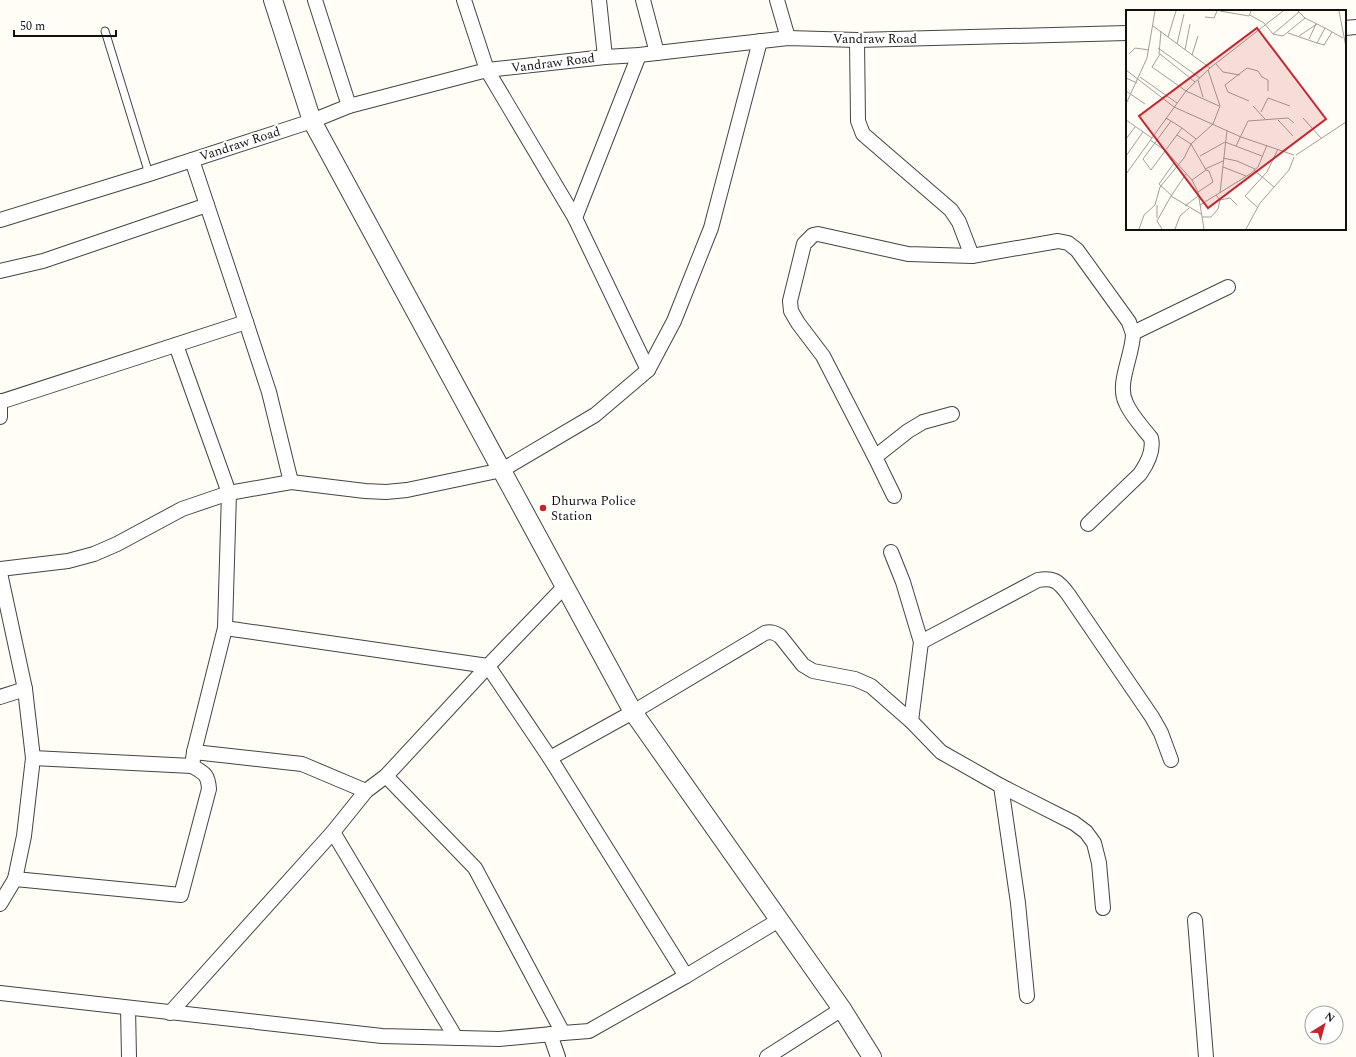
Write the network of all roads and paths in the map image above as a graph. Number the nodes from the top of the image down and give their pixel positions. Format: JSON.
{"nodes":[{"id":1,"x":273,"y":0,"type":"edge"},
{"id":2,"x":315,"y":0,"type":"edge"},
{"id":3,"x":464,"y":0,"type":"edge"},
{"id":4,"x":599,"y":0,"type":"edge"},
{"id":5,"x":643,"y":0,"type":"edge"},
{"id":6,"x":777,"y":0,"type":"edge"},
{"id":7,"x":1356,"y":27,"type":"edge"},
{"id":8,"x":1346,"y":28,"type":"edge"},
{"id":9,"x":105,"y":31,"type":"dead end"},
{"id":10,"x":1126,"y":33,"type":"edge"},
{"id":11,"x":788,"y":38,"type":"junction"},
{"id":12,"x":857,"y":40,"type":"junction"},
{"id":13,"x":760,"y":41,"type":"junction"},
{"id":14,"x":657,"y":53,"type":"junction"},
{"id":15,"x":639,"y":55,"type":"junction"},
{"id":16,"x":605,"y":57,"type":"junction"},
{"id":17,"x":487,"y":70,"type":"junction"},
{"id":18,"x":349,"y":106,"type":"junction"},
{"id":19,"x":312,"y":121,"type":"junction"},
{"id":20,"x":192,"y":160,"type":"junction"},
{"id":21,"x":149,"y":174,"type":"junction"},
{"id":22,"x":207,"y":205,"type":"junction"},
{"id":23,"x":575,"y":218,"type":"junction"},
{"id":24,"x":0,"y":220,"type":"edge"},
{"id":25,"x":972,"y":256,"type":"junction"},
{"id":26,"x":0,"y":271,"type":"edge"},
{"id":27,"x":1228,"y":287,"type":"dead end"},
{"id":28,"x":246,"y":322,"type":"junction"},
{"id":29,"x":1133,"y":333,"type":"junction"},
{"id":30,"x":176,"y":345,"type":"junction"},
{"id":31,"x":648,"y":370,"type":"junction"},
{"id":32,"x":0,"y":401,"type":"edge"},
{"id":33,"x":952,"y":414,"type":"dead end"},
{"id":34,"x":0,"y":417,"type":"edge"},
{"id":35,"x":875,"y":457,"type":"junction"},
{"id":36,"x":502,"y":470,"type":"junction"},
{"id":37,"x":291,"y":482,"type":"junction"},
{"id":38,"x":229,"y":493,"type":"junction"},
{"id":39,"x":894,"y":496,"type":"dead end"},
{"id":40,"x":1088,"y":524,"type":"dead end"},
{"id":41,"x":891,"y":552,"type":"dead end"},
{"id":42,"x":0,"y":569,"type":"edge"},
{"id":43,"x":0,"y":573,"type":"edge"},
{"id":44,"x":565,"y":586,"type":"junction"},
{"id":45,"x":225,"y":628,"type":"junction"},
{"id":46,"x":921,"y":642,"type":"junction"},
{"id":47,"x":488,"y":666,"type":"junction"},
{"id":48,"x":24,"y":689,"type":"junction"},
{"id":49,"x":0,"y":696,"type":"edge"},
{"id":50,"x":633,"y":712,"type":"junction"},
{"id":51,"x":911,"y":721,"type":"junction"},
{"id":52,"x":194,"y":752,"type":"junction"},
{"id":53,"x":33,"y":758,"type":"junction"},
{"id":54,"x":550,"y":758,"type":"junction"},
{"id":55,"x":1170,"y":760,"type":"dead end"},
{"id":56,"x":192,"y":766,"type":"junction"},
{"id":57,"x":386,"y":776,"type":"junction"},
{"id":58,"x":1001,"y":786,"type":"junction"},
{"id":59,"x":366,"y":792,"type":"junction"},
{"id":60,"x":333,"y":832,"type":"junction"},
{"id":61,"x":15,"y":879,"type":"junction"},
{"id":62,"x":0,"y":904,"type":"edge"},
{"id":63,"x":1103,"y":908,"type":"dead end"},
{"id":64,"x":779,"y":920,"type":"junction"},
{"id":65,"x":1195,"y":920,"type":"dead end"},
{"id":66,"x":686,"y":976,"type":"junction"},
{"id":67,"x":0,"y":993,"type":"edge"},
{"id":68,"x":1027,"y":996,"type":"dead end"},
{"id":69,"x":128,"y":1008,"type":"junction"},
{"id":70,"x":842,"y":1009,"type":"junction"},
{"id":71,"x":170,"y":1013,"type":"junction"},
{"id":72,"x":557,"y":1034,"type":"junction"},
{"id":73,"x":456,"y":1038,"type":"junction"},
{"id":74,"x":129,"y":1057,"type":"edge"},
{"id":75,"x":558,"y":1057,"type":"edge"},
{"id":76,"x":767,"y":1057,"type":"edge"},
{"id":77,"x":872,"y":1057,"type":"edge"},
{"id":78,"x":1206,"y":1057,"type":"edge"}],
"edges":[{"from":1,"to":19,"type":"street"},
{"from":2,"to":18,"type":"street"},
{"from":3,"to":17,"type":"street"},
{"from":4,"to":16,"type":"street"},
{"from":5,"to":14,"type":"street"},
{"from":6,"to":11,"type":"street"},
{"from":7,"to":8,"type":"street"},
{"from":9,"to":21,"type":"lane"},
{"from":10,"to":12,"type":"street","name":"Vandraw Road"},
{"from":11,"to":12,"type":"street","name":"Vandraw Road"},
{"from":11,"to":13,"type":"street","name":"Vandraw Road"},
{"from":12,"to":25,"type":"street"},
{"from":13,"to":14,"type":"street","name":"Vandraw Road"},
{"from":13,"to":31,"type":"street"},
{"from":14,"to":15,"type":"street","name":"Vandraw Road"},
{"from":15,"to":16,"type":"street","name":"Vandraw Road"},
{"from":15,"to":23,"type":"street"},
{"from":16,"to":17,"type":"street","name":"Vandraw Road"},
{"from":17,"to":18,"type":"street","name":"Vandraw Road"},
{"from":17,"to":23,"type":"street"},
{"from":18,"to":19,"type":"street","name":"Vandraw Road"},
{"from":19,"to":20,"type":"street","name":"Vandraw Road"},
{"from":19,"to":36,"type":"street"},
{"from":20,"to":21,"type":"street","name":"Vandraw Road"},
{"from":20,"to":22,"type":"street"},
{"from":21,"to":24,"type":"street","name":"Vandraw Road"},
{"from":22,"to":26,"type":"street"},
{"from":22,"to":28,"type":"street"},
{"from":23,"to":31,"type":"street"},
{"from":25,"to":29,"type":"street"},
{"from":25,"to":35,"type":"street"},
{"from":27,"to":29,"type":"street"},
{"from":28,"to":30,"type":"street"},
{"from":28,"to":37,"type":"street"},
{"from":29,"to":40,"type":"street"},
{"from":30,"to":32,"type":"street"},
{"from":30,"to":38,"type":"street"},
{"from":31,"to":36,"type":"street"},
{"from":32,"to":34,"type":"street"},
{"from":33,"to":35,"type":"street"},
{"from":35,"to":39,"type":"street"},
{"from":36,"to":37,"type":"street"},
{"from":36,"to":44,"type":"street"},
{"from":37,"to":38,"type":"street"},
{"from":38,"to":42,"type":"street"},
{"from":38,"to":45,"type":"street"},
{"from":41,"to":46,"type":"street"},
{"from":43,"to":48,"type":"street"},
{"from":44,"to":47,"type":"street"},
{"from":44,"to":50,"type":"street"},
{"from":45,"to":47,"type":"street"},
{"from":45,"to":52,"type":"street"},
{"from":46,"to":51,"type":"street"},
{"from":46,"to":55,"type":"street"},
{"from":47,"to":54,"type":"street"},
{"from":47,"to":57,"type":"street"},
{"from":48,"to":49,"type":"street"},
{"from":48,"to":53,"type":"street"},
{"from":50,"to":51,"type":"street"},
{"from":50,"to":54,"type":"street"},
{"from":50,"to":64,"type":"street"},
{"from":51,"to":58,"type":"street"},
{"from":52,"to":56,"type":"street"},
{"from":52,"to":59,"type":"street"},
{"from":53,"to":56,"type":"street"},
{"from":53,"to":61,"type":"street"},
{"from":54,"to":66,"type":"street"},
{"from":56,"to":61,"type":"street"},
{"from":57,"to":59,"type":"street"},
{"from":57,"to":72,"type":"street"},
{"from":58,"to":63,"type":"street"},
{"from":58,"to":68,"type":"street"},
{"from":59,"to":60,"type":"street"},
{"from":60,"to":71,"type":"street"},
{"from":60,"to":73,"type":"street"},
{"from":61,"to":62,"type":"street"},
{"from":64,"to":66,"type":"street"},
{"from":64,"to":70,"type":"street"},
{"from":65,"to":78,"type":"street"},
{"from":66,"to":72,"type":"street"},
{"from":67,"to":69,"type":"street"},
{"from":69,"to":71,"type":"street"},
{"from":69,"to":74,"type":"street"},
{"from":70,"to":76,"type":"street"},
{"from":70,"to":77,"type":"street"},
{"from":71,"to":73,"type":"street"},
{"from":72,"to":73,"type":"street"},
{"from":72,"to":75,"type":"street"}]}
